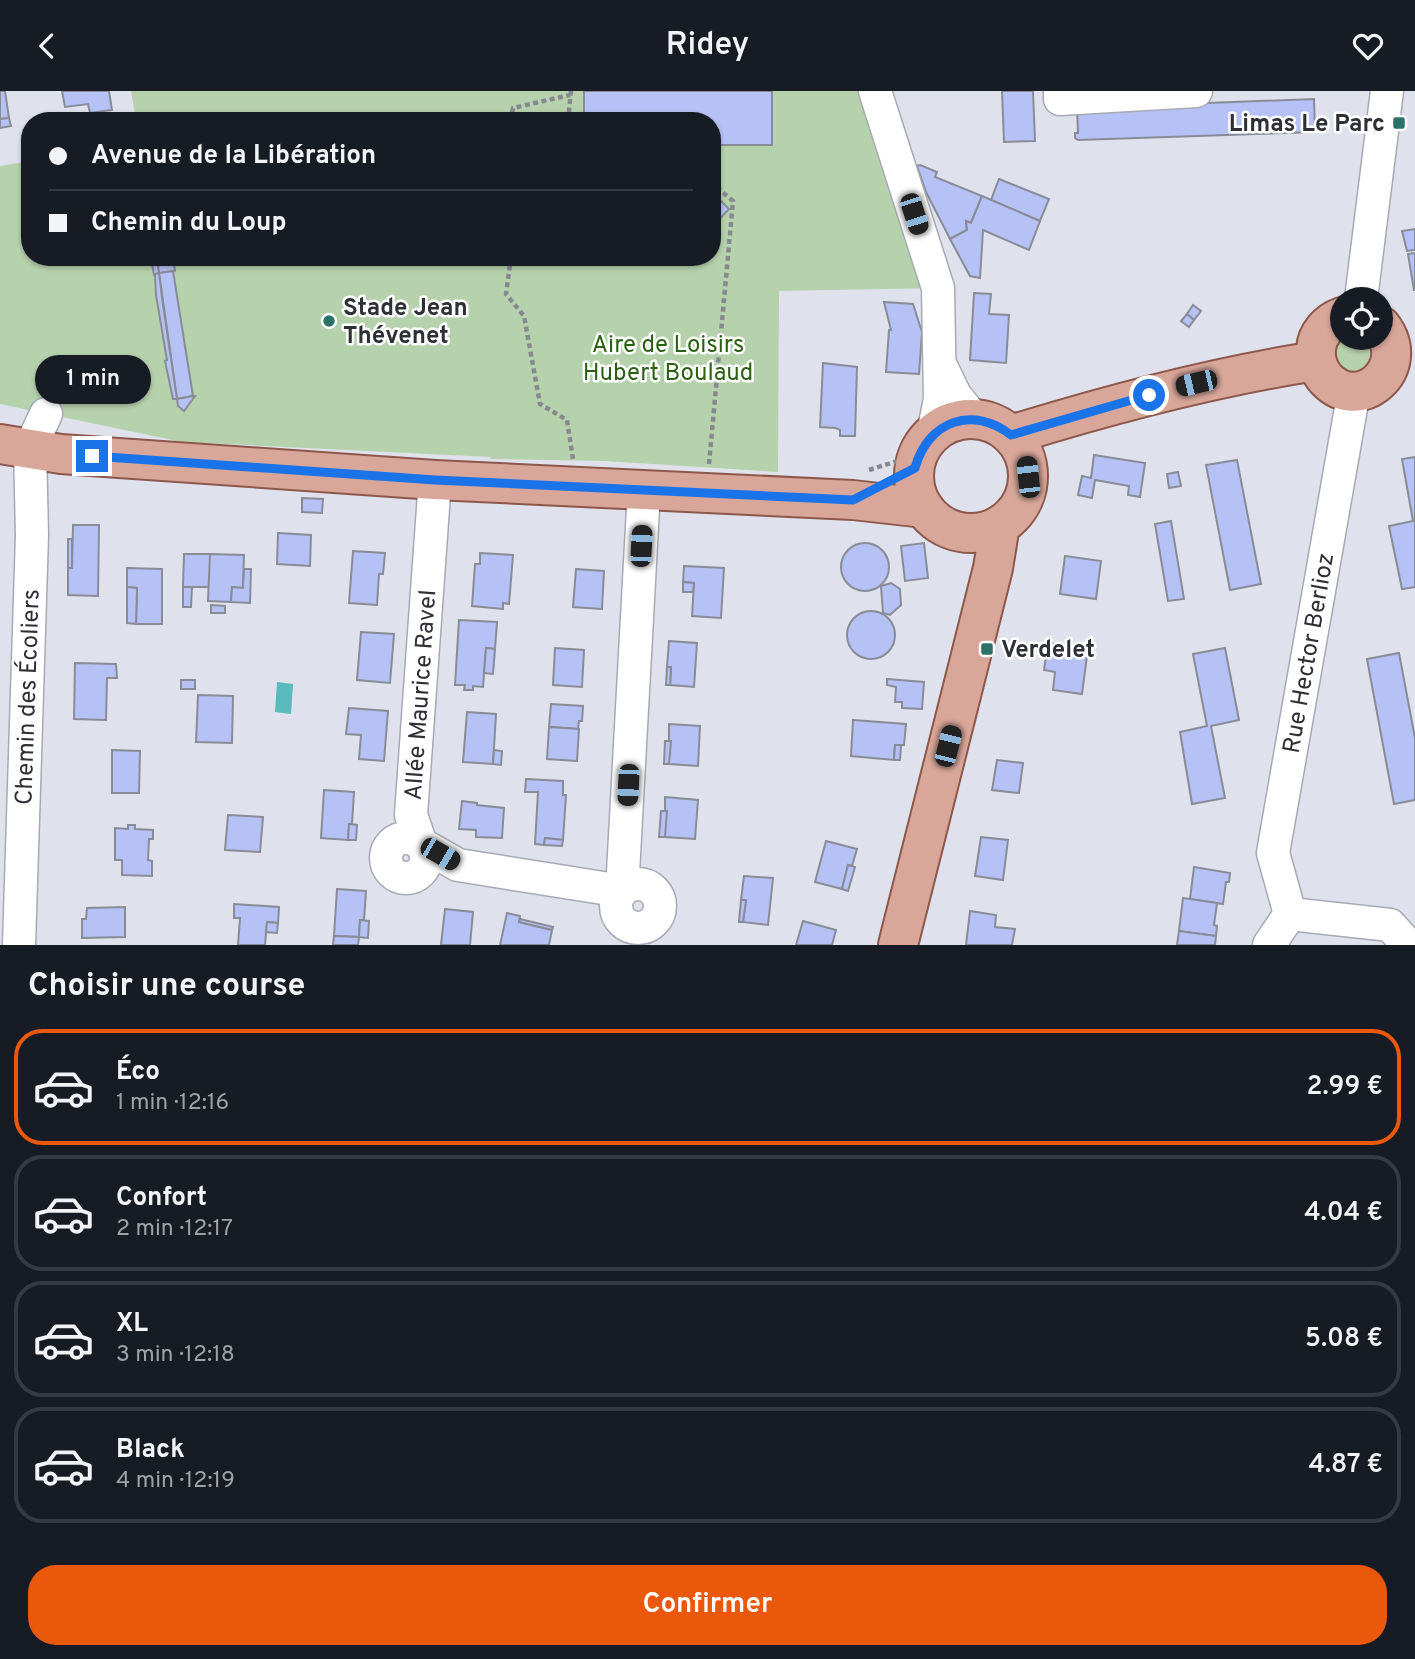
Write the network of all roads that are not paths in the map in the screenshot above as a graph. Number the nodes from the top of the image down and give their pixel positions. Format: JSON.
{"nodes":[{"id":1,"x":875,"y":91,"type":"edge"},
{"id":2,"x":1060,"y":91,"type":"edge"},
{"id":3,"x":1196,"y":91,"type":"edge"},
{"id":4,"x":1387,"y":91,"type":"edge"},
{"id":5,"x":1362,"y":287,"type":"edge"},
{"id":6,"x":1330,"y":324,"type":"edge"},
{"id":7,"x":1396,"y":339,"type":"edge"},
{"id":8,"x":1316,"y":361,"type":"junction"},
{"id":9,"x":941,"y":365,"type":"junction"},
{"id":10,"x":1354,"y":391,"type":"junction"},
{"id":11,"x":46,"y":414,"type":"dead end"},
{"id":12,"x":1080,"y":415,"type":"junction"},
{"id":13,"x":974,"y":419,"type":"junction"},
{"id":14,"x":933,"y":433,"type":"junction"},
{"id":15,"x":1011,"y":435,"type":"junction"},
{"id":16,"x":15,"y":446,"type":"edge"},
{"id":17,"x":915,"y":468,"type":"junction"},
{"id":18,"x":1028,"y":477,"type":"junction"},
{"id":19,"x":435,"y":480,"type":"junction"},
{"id":20,"x":645,"y":490,"type":"junction"},
{"id":21,"x":853,"y":500,"type":"junction"},
{"id":22,"x":924,"y":508,"type":"junction"},
{"id":23,"x":1000,"y":525,"type":"junction"},
{"id":24,"x":957,"y":531,"type":"junction"},
{"id":25,"x":971,"y":657,"type":"junction"},
{"id":26,"x":1290,"y":914,"type":"junction"},
{"id":27,"x":19,"y":945,"type":"edge"},
{"id":28,"x":898,"y":945,"type":"edge"},
{"id":29,"x":1269,"y":945,"type":"edge"},
{"id":30,"x":1408,"y":945,"type":"edge"}],
"edges":[{"from":1,"to":9,"type":"street"},
{"from":2,"to":3,"type":"street"},
{"from":4,"to":5,"type":"street"},
{"from":6,"to":8,"type":"main road"},
{"from":7,"to":10,"type":"main road"},
{"from":8,"to":10,"type":"main road"},
{"from":8,"to":12,"type":"main road"},
{"from":9,"to":13,"type":"street"},
{"from":9,"to":14,"type":"street"},
{"from":10,"to":26,"type":"street","name":"Rue Hector Berlioz"},
{"from":11,"to":16,"type":"street"},
{"from":12,"to":15,"type":"main road"},
{"from":12,"to":18,"type":"main road"},
{"from":13,"to":14,"type":"main road"},
{"from":13,"to":15,"type":"main road"},
{"from":14,"to":17,"type":"main road"},
{"from":15,"to":18,"type":"main road"},
{"from":16,"to":19,"type":"main road"},
{"from":16,"to":27,"type":"street","name":"Chemin des Écoliers"},
{"from":17,"to":21,"type":"main road"},
{"from":17,"to":22,"type":"main road"},
{"from":18,"to":23,"type":"main road"},
{"from":19,"to":20,"type":"main road"},
{"from":19,"to":20,"type":"street","name":"Allée Maurice Ravel"},
{"from":20,"to":21,"type":"main road"},
{"from":21,"to":22,"type":"main road"},
{"from":22,"to":24,"type":"main road"},
{"from":23,"to":24,"type":"main road"},
{"from":23,"to":25,"type":"main road"},
{"from":24,"to":25,"type":"main road"},
{"from":25,"to":28,"type":"main road"},
{"from":26,"to":29,"type":"street"},
{"from":26,"to":30,"type":"street"}]}
